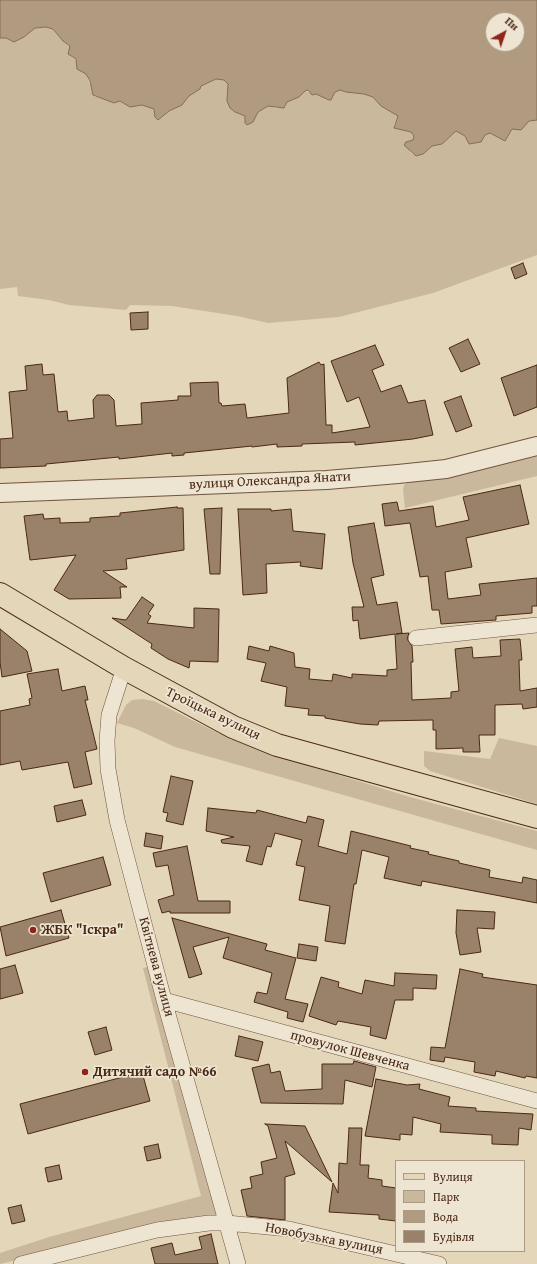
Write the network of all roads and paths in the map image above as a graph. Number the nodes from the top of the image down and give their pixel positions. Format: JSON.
{"nodes":[{"id":1,"x":537,"y":446,"type":"edge"},
{"id":2,"x":0,"y":493,"type":"edge"},
{"id":3,"x":0,"y":594,"type":"edge"},
{"id":4,"x":537,"y":625,"type":"edge"},
{"id":5,"x":416,"y":638,"type":"dead end"},
{"id":6,"x":124,"y":668,"type":"junction"},
{"id":7,"x":537,"y":817,"type":"edge"},
{"id":8,"x":164,"y":1000,"type":"junction"},
{"id":9,"x":537,"y":1101,"type":"edge"},
{"id":10,"x":227,"y":1223,"type":"junction"},
{"id":11,"x":21,"y":1264,"type":"edge"},
{"id":12,"x":238,"y":1264,"type":"edge"},
{"id":13,"x":439,"y":1264,"type":"edge"}],
"edges":[{"from":1,"to":2,"type":"street","name":"вулиця Олександра Янати"},
{"from":3,"to":6,"type":"main road","name":"Троїцька вулиця"},
{"from":4,"to":5,"type":"street"},
{"from":6,"to":7,"type":"main road","name":"Троїцька вулиця"},
{"from":6,"to":8,"type":"street","name":"Квітнева вулиця"},
{"from":8,"to":9,"type":"street","name":"провулок Шевченка"},
{"from":8,"to":10,"type":"street","name":"Квітнева вулиця"},
{"from":10,"to":11,"type":"street","name":"Новобузька вулиця"},
{"from":10,"to":12,"type":"street","name":"Квітнева вулиця"},
{"from":10,"to":13,"type":"street","name":"Новобузька вулиця"}]}
